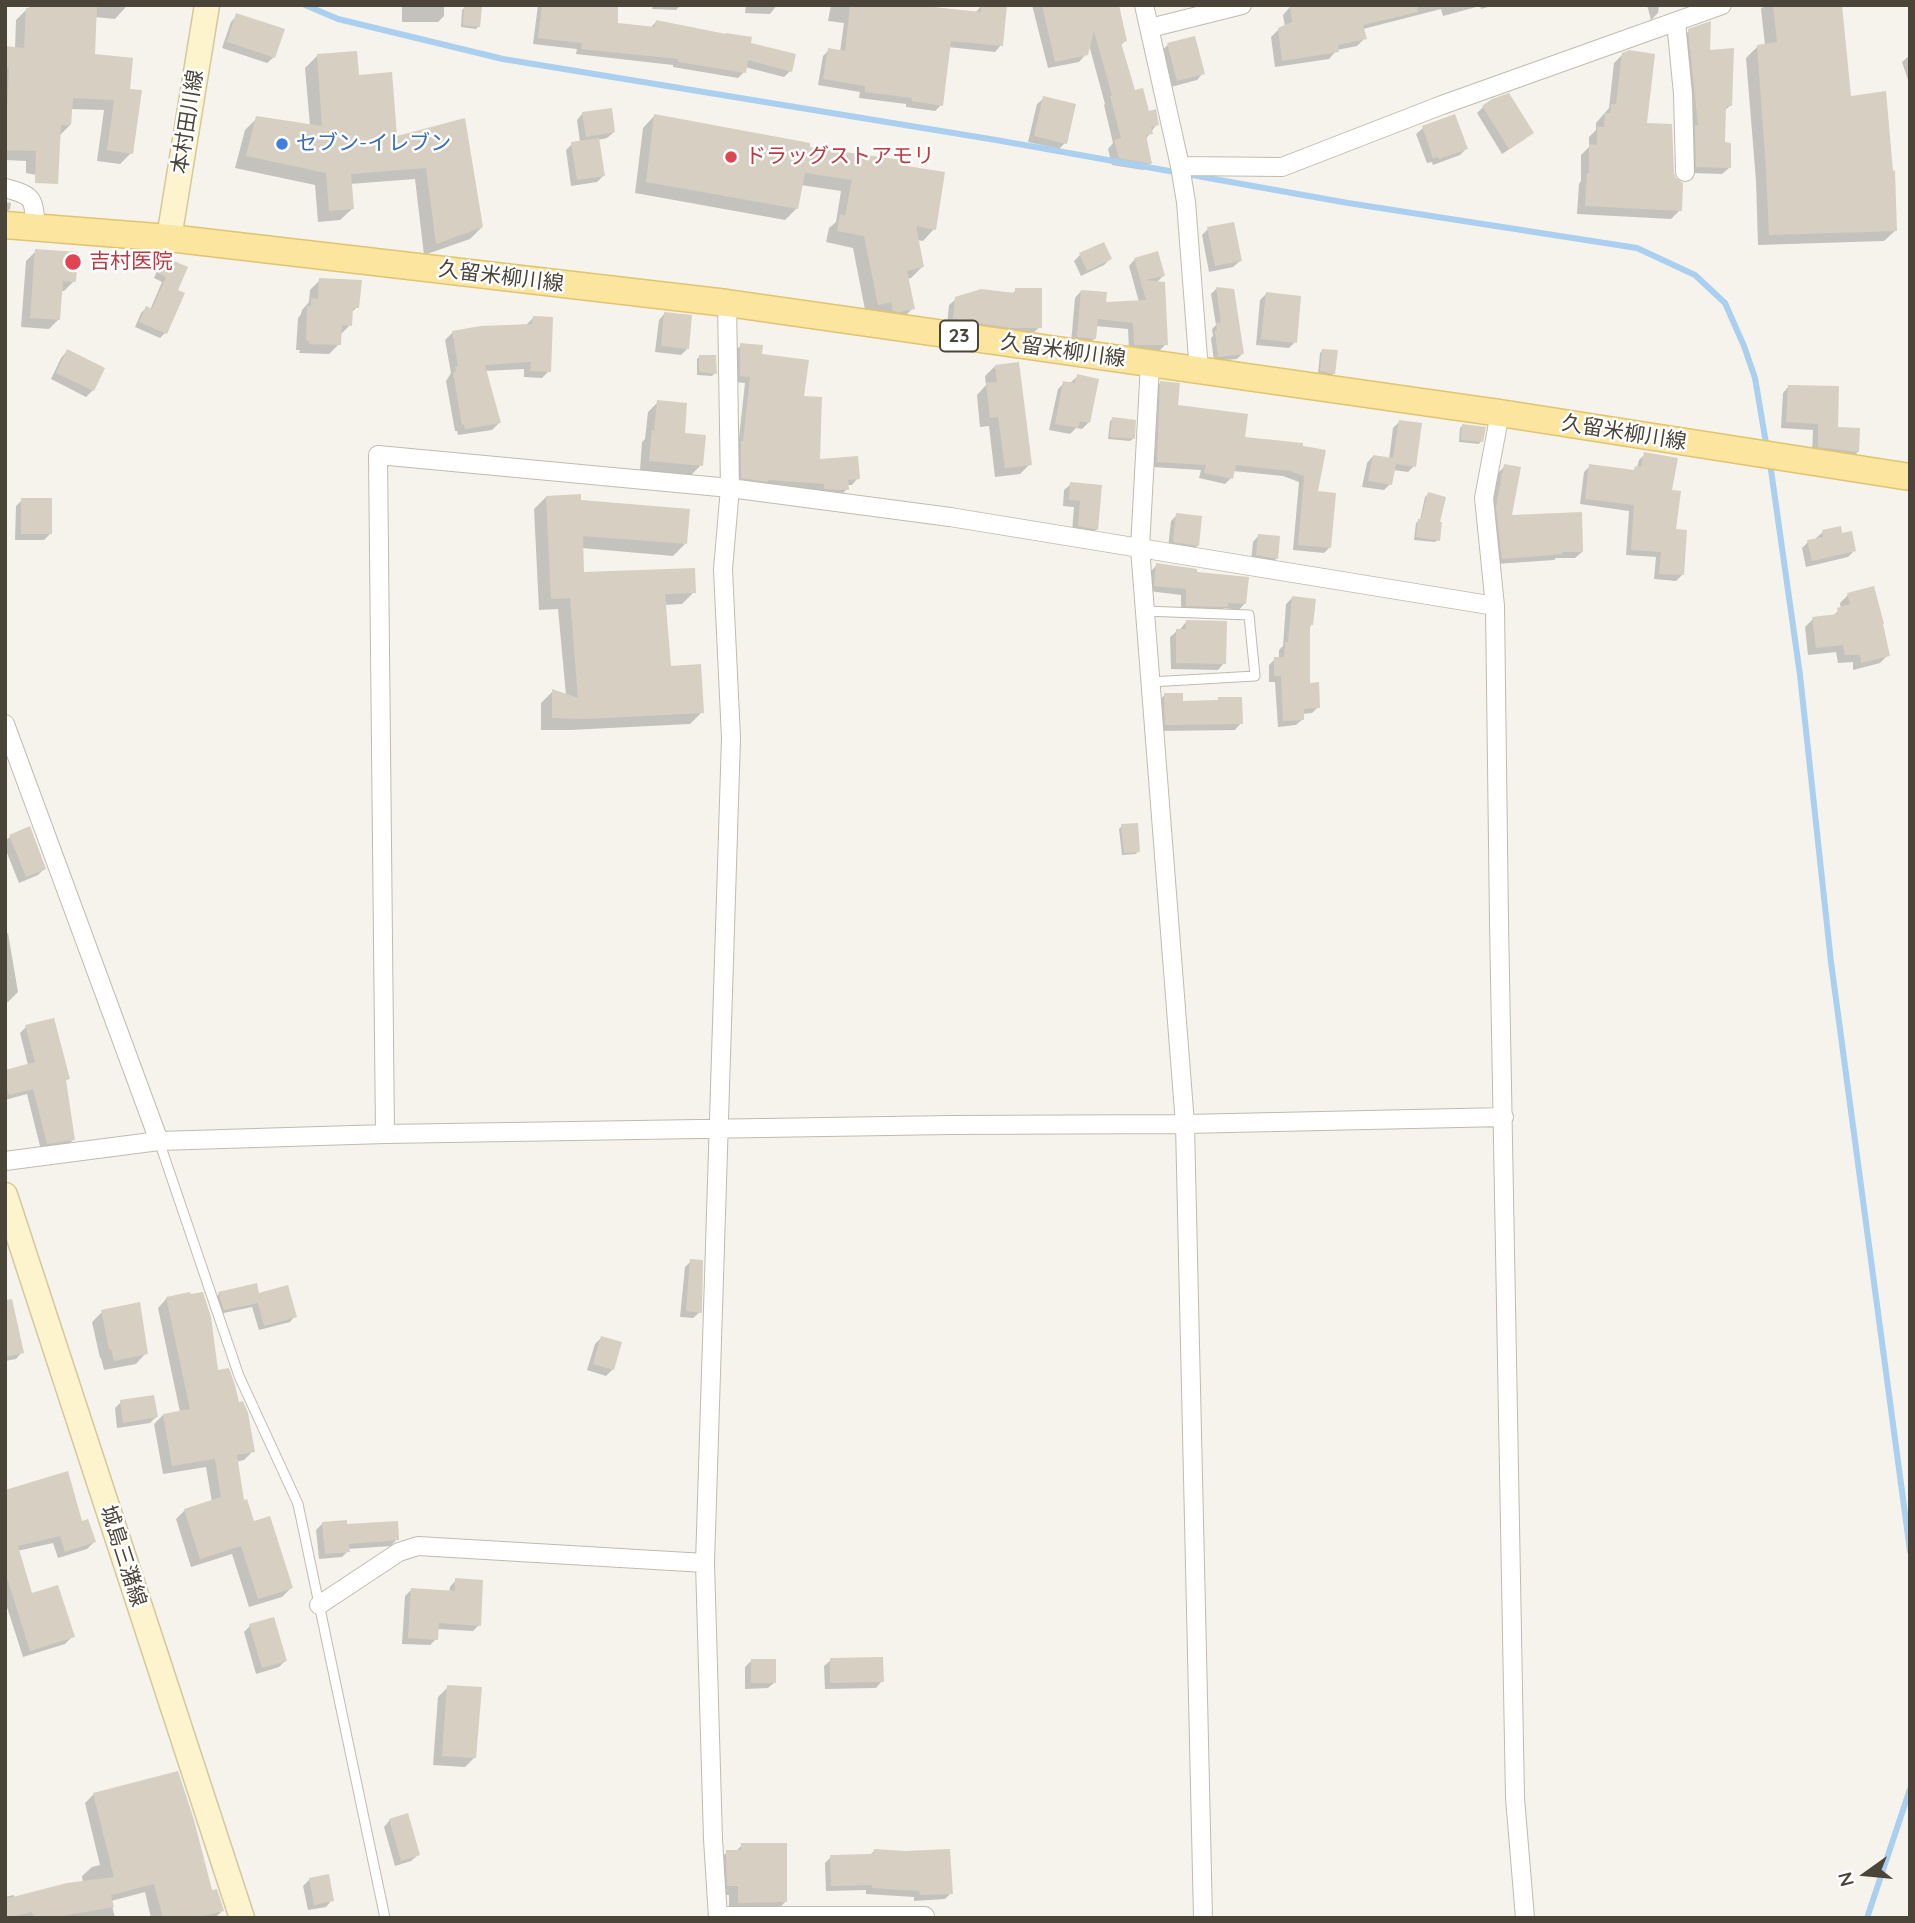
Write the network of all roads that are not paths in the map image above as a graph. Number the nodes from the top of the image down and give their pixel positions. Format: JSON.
{"nodes":[{"id":1,"x":1144,"y":5,"type":"edge"},
{"id":2,"x":1242,"y":5,"type":"edge"},
{"id":3,"x":1722,"y":5,"type":"edge"},
{"id":4,"x":206,"y":6,"type":"edge"},
{"id":5,"x":1676,"y":22,"type":"junction"},
{"id":6,"x":1150,"y":29,"type":"junction"},
{"id":7,"x":1180,"y":166,"type":"junction"},
{"id":8,"x":1685,"y":172,"type":"dead end"},
{"id":9,"x":5,"y":188,"type":"edge"},
{"id":10,"x":5,"y":225,"type":"edge"},
{"id":11,"x":36,"y":228,"type":"junction"},
{"id":12,"x":169,"y":239,"type":"junction"},
{"id":13,"x":727,"y":303,"type":"junction"},
{"id":14,"x":1150,"y":364,"type":"junction"},
{"id":15,"x":1199,"y":371,"type":"junction"},
{"id":16,"x":1500,"y":413,"type":"junction"},
{"id":17,"x":1910,"y":477,"type":"edge"},
{"id":18,"x":730,"y":488,"type":"junction"},
{"id":19,"x":1140,"y":548,"type":"junction"},
{"id":20,"x":1495,"y":606,"type":"junction"},
{"id":21,"x":1145,"y":611,"type":"junction"},
{"id":22,"x":1150,"y":682,"type":"junction"},
{"id":23,"x":5,"y":724,"type":"edge"},
{"id":24,"x":1504,"y":1117,"type":"junction"},
{"id":25,"x":1185,"y":1124,"type":"junction"},
{"id":26,"x":720,"y":1129,"type":"junction"},
{"id":27,"x":385,"y":1134,"type":"junction"},
{"id":28,"x":159,"y":1141,"type":"junction"},
{"id":29,"x":5,"y":1161,"type":"edge"},
{"id":30,"x":5,"y":1195,"type":"edge"},
{"id":31,"x":705,"y":1563,"type":"junction"},
{"id":32,"x":319,"y":1605,"type":"junction"},
{"id":33,"x":925,"y":1916,"type":"dead end"},
{"id":34,"x":718,"y":1917,"type":"edge"},
{"id":35,"x":242,"y":1918,"type":"edge"},
{"id":36,"x":385,"y":1918,"type":"edge"},
{"id":37,"x":1203,"y":1918,"type":"edge"},
{"id":38,"x":1525,"y":1918,"type":"edge"}],
"edges":[{"from":1,"to":6,"type":"street"},
{"from":2,"to":6,"type":"street"},
{"from":3,"to":5,"type":"street"},
{"from":4,"to":12,"type":"main road","name":"本村田川線"},
{"from":5,"to":7,"type":"street"},
{"from":5,"to":8,"type":"street"},
{"from":6,"to":7,"type":"street"},
{"from":7,"to":15,"type":"street"},
{"from":9,"to":11,"type":"street"},
{"from":10,"to":11,"type":"main road","name":"久留米柳川線","number":"23"},
{"from":11,"to":12,"type":"main road","name":"久留米柳川線","number":"23"},
{"from":12,"to":13,"type":"main road","name":"久留米柳川線","number":"23"},
{"from":13,"to":14,"type":"main road","name":"久留米柳川線","number":"23"},
{"from":13,"to":18,"type":"street"},
{"from":14,"to":15,"type":"main road","name":"久留米柳川線","number":"23"},
{"from":14,"to":19,"type":"street"},
{"from":15,"to":16,"type":"main road","name":"久留米柳川線","number":"23"},
{"from":16,"to":17,"type":"main road","name":"久留米柳川線","number":"23"},
{"from":16,"to":20,"type":"street"},
{"from":18,"to":19,"type":"street"},
{"from":18,"to":26,"type":"street"},
{"from":18,"to":27,"type":"street"},
{"from":19,"to":20,"type":"street"},
{"from":19,"to":21,"type":"street"},
{"from":20,"to":24,"type":"street"},
{"from":21,"to":22,"type":"street"},
{"from":21,"to":22,"type":"lane"},
{"from":22,"to":25,"type":"street"},
{"from":23,"to":28,"type":"street"},
{"from":24,"to":25,"type":"street"},
{"from":24,"to":38,"type":"street"},
{"from":25,"to":26,"type":"street"},
{"from":25,"to":37,"type":"street"},
{"from":26,"to":27,"type":"street"},
{"from":26,"to":31,"type":"street"},
{"from":27,"to":28,"type":"street"},
{"from":28,"to":29,"type":"street"},
{"from":28,"to":32,"type":"lane"},
{"from":30,"to":35,"type":"main road","name":"城島三潴線"},
{"from":31,"to":32,"type":"street"},
{"from":31,"to":34,"type":"street"},
{"from":32,"to":36,"type":"lane"},
{"from":33,"to":34,"type":"street"}]}
